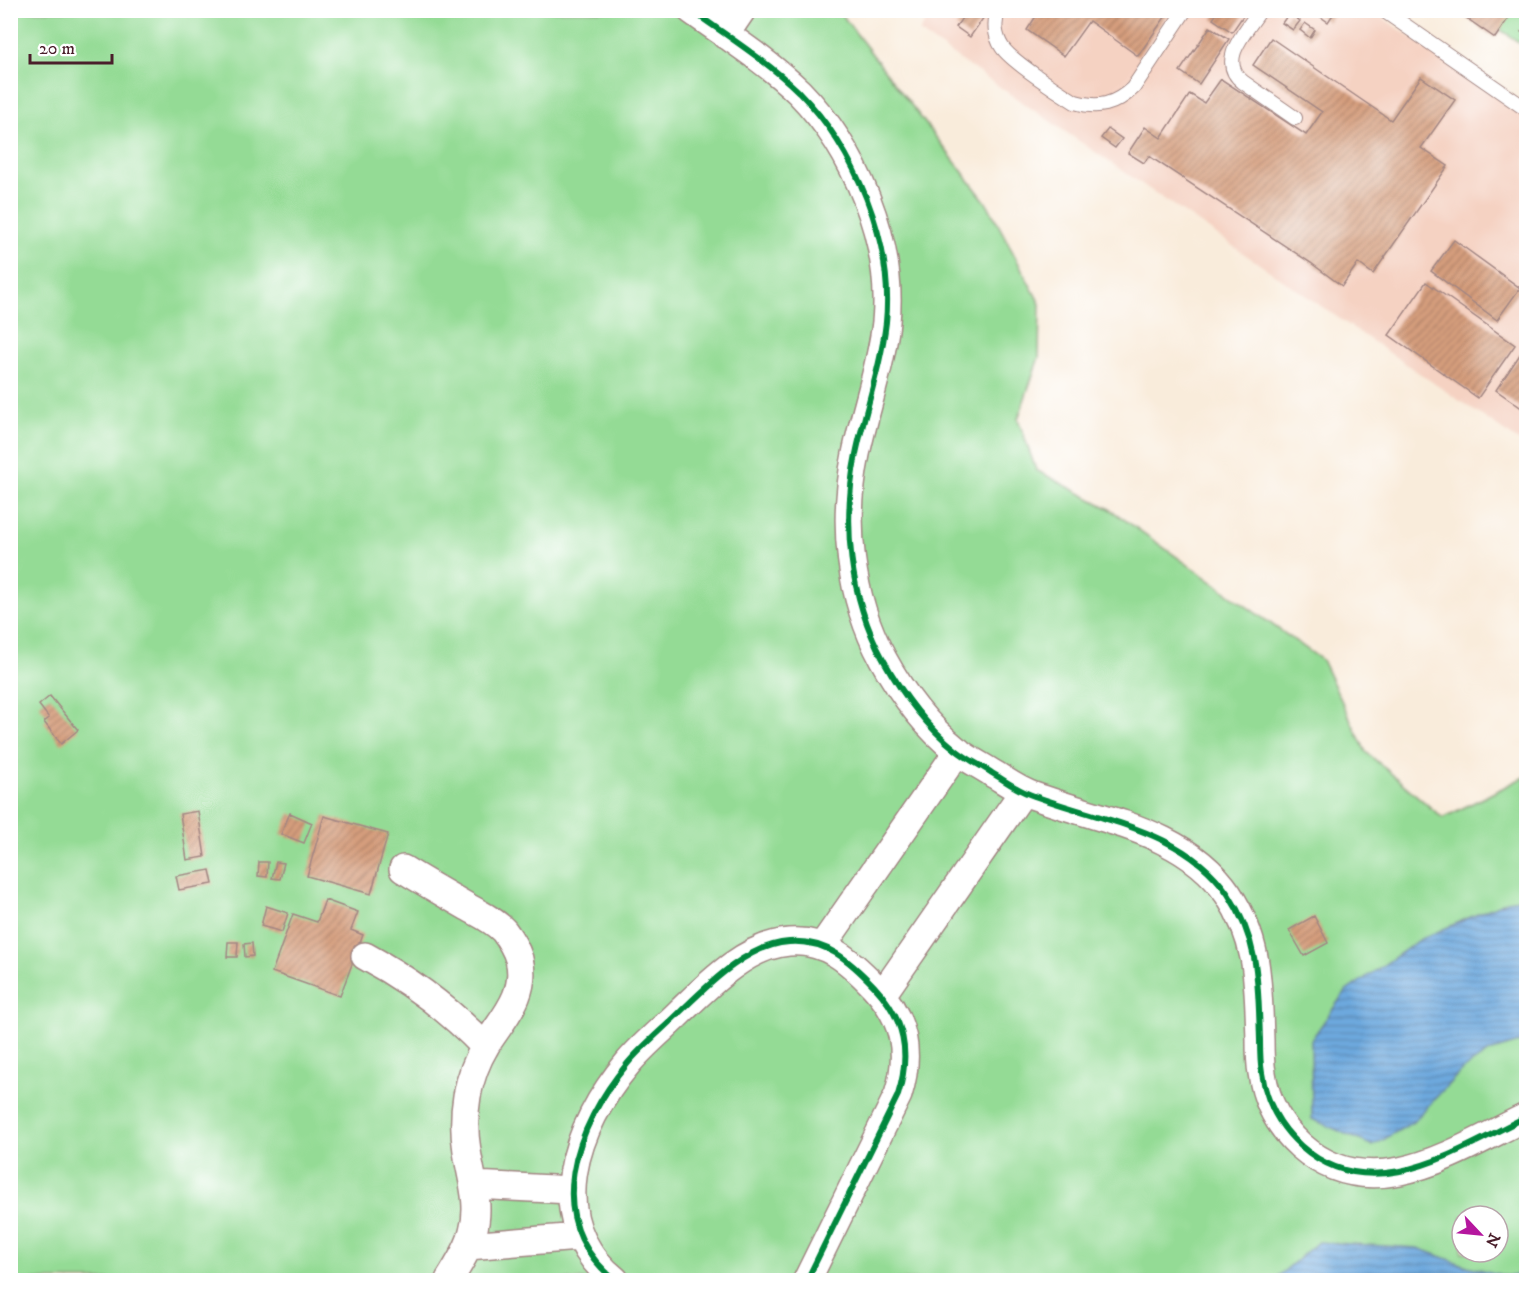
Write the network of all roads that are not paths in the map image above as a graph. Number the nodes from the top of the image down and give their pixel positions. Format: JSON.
{"nodes":[{"id":1,"x":691,"y":10,"type":"edge"},
{"id":2,"x":742,"y":10,"type":"edge"},
{"id":3,"x":999,"y":10,"type":"edge"},
{"id":4,"x":1185,"y":10,"type":"edge"},
{"id":5,"x":1260,"y":10,"type":"edge"},
{"id":6,"x":1383,"y":10,"type":"edge"},
{"id":7,"x":725,"y":35,"type":"junction"},
{"id":8,"x":1527,"y":109,"type":"edge"},
{"id":9,"x":1295,"y":118,"type":"dead end"},
{"id":10,"x":958,"y":751,"type":"junction"},
{"id":11,"x":1023,"y":792,"type":"junction"},
{"id":12,"x":403,"y":869,"type":"dead end"},
{"id":13,"x":824,"y":945,"type":"junction"},
{"id":14,"x":365,"y":956,"type":"dead end"},
{"id":15,"x":882,"y":995,"type":"junction"},
{"id":16,"x":485,"y":1047,"type":"junction"},
{"id":17,"x":1527,"y":1117,"type":"edge"},
{"id":18,"x":474,"y":1185,"type":"junction"},
{"id":19,"x":571,"y":1190,"type":"junction"},
{"id":20,"x":579,"y":1237,"type":"junction"},
{"id":21,"x":468,"y":1246,"type":"junction"},
{"id":22,"x":449,"y":1281,"type":"edge"},
{"id":23,"x":615,"y":1281,"type":"edge"},
{"id":24,"x":807,"y":1281,"type":"edge"}],
"edges":[{"from":1,"to":7,"type":"street"},
{"from":2,"to":7,"type":"street"},
{"from":3,"to":4,"type":"lane"},
{"from":5,"to":9,"type":"lane"},
{"from":6,"to":8,"type":"lane"},
{"from":7,"to":10,"type":"street"},
{"from":10,"to":11,"type":"street"},
{"from":10,"to":13,"type":"street"},
{"from":11,"to":15,"type":"street"},
{"from":11,"to":17,"type":"street"},
{"from":12,"to":16,"type":"street"},
{"from":13,"to":15,"type":"street"},
{"from":13,"to":19,"type":"street"},
{"from":14,"to":16,"type":"street"},
{"from":15,"to":24,"type":"street"},
{"from":16,"to":18,"type":"street"},
{"from":18,"to":19,"type":"street"},
{"from":18,"to":21,"type":"street"},
{"from":19,"to":20,"type":"street"},
{"from":20,"to":21,"type":"street"},
{"from":20,"to":23,"type":"street"},
{"from":21,"to":22,"type":"street"}]}
